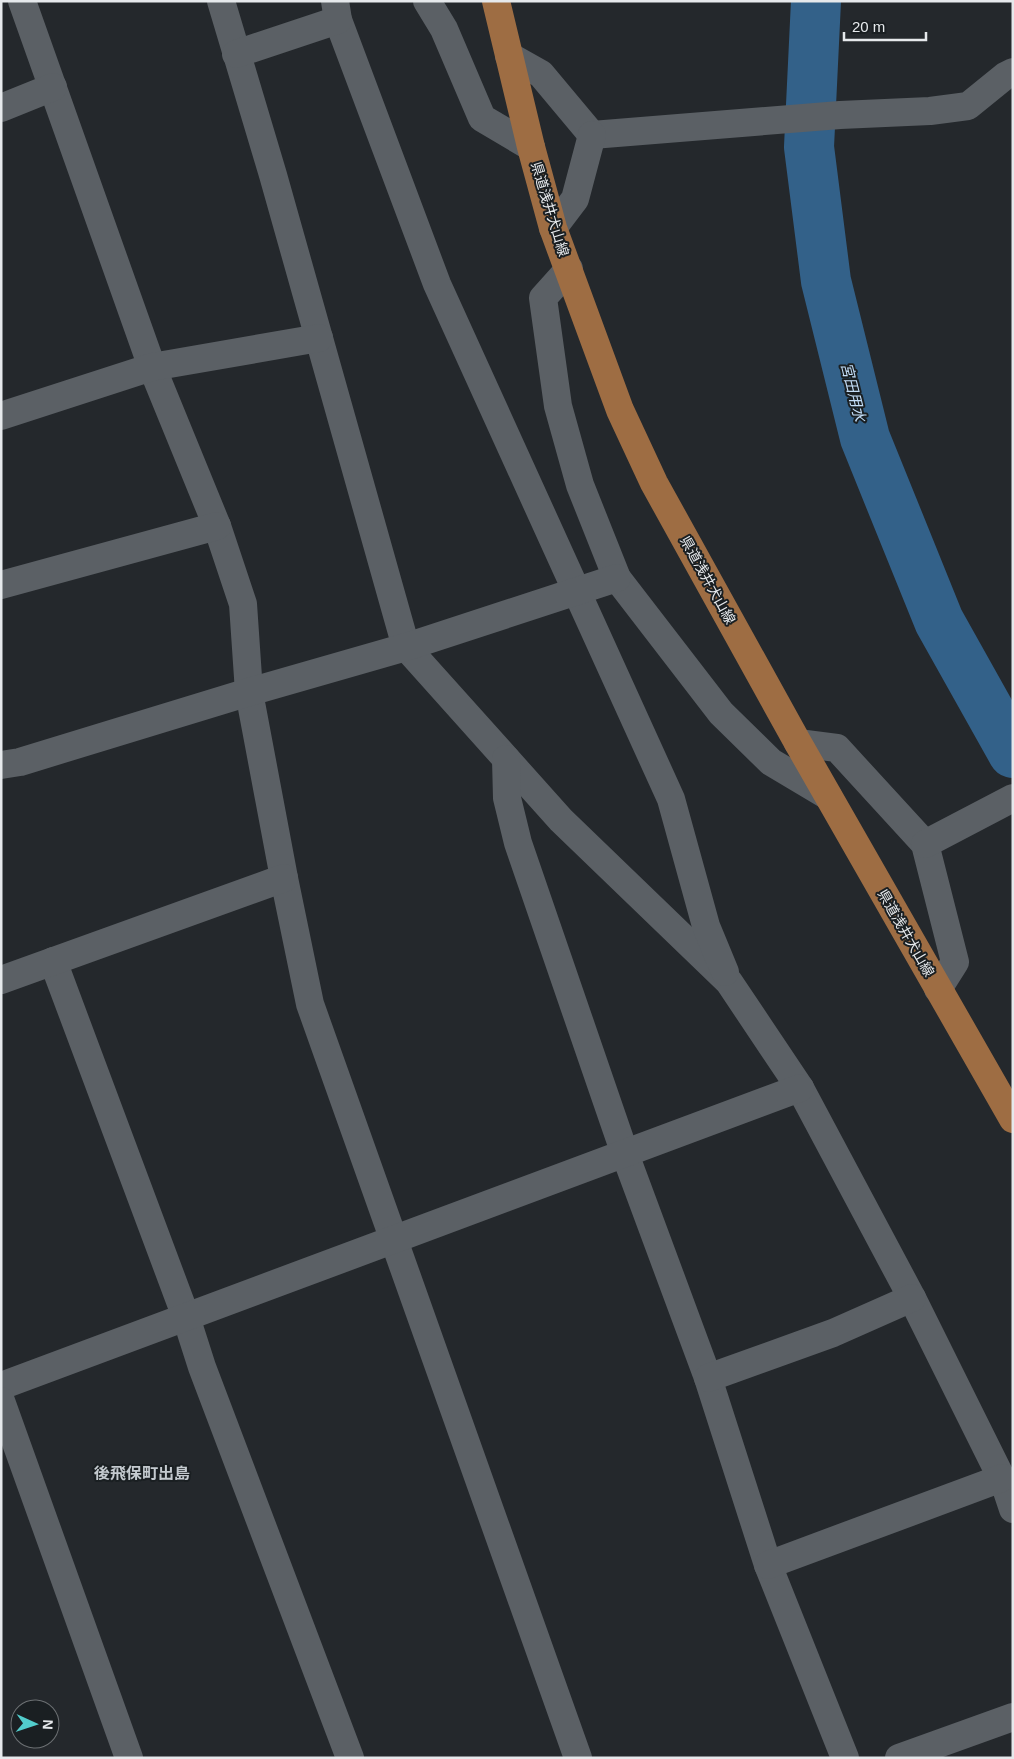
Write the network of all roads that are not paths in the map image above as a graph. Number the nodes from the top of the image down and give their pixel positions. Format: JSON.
{"nodes":[{"id":1,"x":22,"y":1,"type":"edge"},
{"id":2,"x":221,"y":1,"type":"edge"},
{"id":3,"x":427,"y":1,"type":"edge"},
{"id":4,"x":496,"y":1,"type":"edge"},
{"id":5,"x":337,"y":11,"type":"edge"},
{"id":6,"x":236,"y":54,"type":"junction"},
{"id":7,"x":509,"y":56,"type":"junction"},
{"id":8,"x":1013,"y":72,"type":"edge"},
{"id":9,"x":53,"y":87,"type":"junction"},
{"id":10,"x":1,"y":108,"type":"edge"},
{"id":11,"x":592,"y":135,"type":"junction"},
{"id":12,"x":531,"y":147,"type":"junction"},
{"id":13,"x":553,"y":228,"type":"junction"},
{"id":14,"x":569,"y":269,"type":"junction"},
{"id":15,"x":318,"y":338,"type":"junction"},
{"id":16,"x":152,"y":367,"type":"junction"},
{"id":17,"x":1,"y":416,"type":"edge"},
{"id":18,"x":217,"y":526,"type":"junction"},
{"id":19,"x":617,"y":578,"type":"junction"},
{"id":20,"x":1,"y":585,"type":"edge"},
{"id":21,"x":578,"y":591,"type":"junction"},
{"id":22,"x":406,"y":647,"type":"junction"},
{"id":23,"x":249,"y":692,"type":"junction"},
{"id":24,"x":798,"y":743,"type":"junction"},
{"id":25,"x":506,"y":759,"type":"junction"},
{"id":26,"x":1,"y":765,"type":"edge"},
{"id":27,"x":828,"y":796,"type":"junction"},
{"id":28,"x":1011,"y":799,"type":"edge"},
{"id":29,"x":924,"y":844,"type":"junction"},
{"id":30,"x":284,"y":878,"type":"junction"},
{"id":31,"x":53,"y":961,"type":"junction"},
{"id":32,"x":1,"y":980,"type":"edge"},
{"id":33,"x":729,"y":982,"type":"junction"},
{"id":34,"x":938,"y":989,"type":"junction"},
{"id":35,"x":800,"y":1088,"type":"junction"},
{"id":36,"x":1013,"y":1119,"type":"edge"},
{"id":37,"x":625,"y":1154,"type":"junction"},
{"id":38,"x":394,"y":1240,"type":"junction"},
{"id":39,"x":912,"y":1298,"type":"junction"},
{"id":40,"x":186,"y":1317,"type":"junction"},
{"id":41,"x":708,"y":1378,"type":"junction"},
{"id":42,"x":1,"y":1386,"type":"edge"},
{"id":43,"x":1,"y":1401,"type":"edge"},
{"id":44,"x":1002,"y":1478,"type":"junction"},
{"id":45,"x":1013,"y":1508,"type":"edge"},
{"id":46,"x":768,"y":1565,"type":"junction"},
{"id":47,"x":1013,"y":1717,"type":"edge"},
{"id":48,"x":129,"y":1758,"type":"edge"},
{"id":49,"x":350,"y":1758,"type":"edge"},
{"id":50,"x":578,"y":1758,"type":"edge"},
{"id":51,"x":845,"y":1758,"type":"edge"},
{"id":52,"x":900,"y":1758,"type":"edge"}],
"edges":[{"from":1,"to":9,"type":"street"},
{"from":2,"to":6,"type":"street"},
{"from":3,"to":12,"type":"street"},
{"from":4,"to":7,"type":"main road","name":"県道浅井犬山線"},
{"from":5,"to":6,"type":"street"},
{"from":5,"to":21,"type":"street"},
{"from":6,"to":15,"type":"street"},
{"from":7,"to":11,"type":"street"},
{"from":7,"to":12,"type":"main road","name":"県道浅井犬山線"},
{"from":8,"to":11,"type":"street"},
{"from":9,"to":10,"type":"street"},
{"from":9,"to":16,"type":"street"},
{"from":11,"to":13,"type":"street"},
{"from":12,"to":13,"type":"main road","name":"県道浅井犬山線"},
{"from":13,"to":14,"type":"main road","name":"県道浅井犬山線"},
{"from":14,"to":19,"type":"street"},
{"from":14,"to":24,"type":"main road","name":"県道浅井犬山線"},
{"from":15,"to":16,"type":"street"},
{"from":15,"to":22,"type":"street"},
{"from":16,"to":17,"type":"street"},
{"from":16,"to":18,"type":"street"},
{"from":18,"to":20,"type":"street"},
{"from":18,"to":23,"type":"street"},
{"from":19,"to":21,"type":"street"},
{"from":19,"to":27,"type":"street"},
{"from":21,"to":22,"type":"street"},
{"from":21,"to":33,"type":"street"},
{"from":22,"to":23,"type":"street"},
{"from":22,"to":25,"type":"street"},
{"from":23,"to":26,"type":"street"},
{"from":23,"to":30,"type":"street"},
{"from":24,"to":27,"type":"main road","name":"県道浅井犬山線"},
{"from":24,"to":29,"type":"street"},
{"from":25,"to":33,"type":"street"},
{"from":25,"to":37,"type":"street"},
{"from":27,"to":34,"type":"main road","name":"県道浅井犬山線"},
{"from":28,"to":29,"type":"street"},
{"from":29,"to":34,"type":"street"},
{"from":30,"to":31,"type":"street"},
{"from":30,"to":38,"type":"street"},
{"from":31,"to":32,"type":"street"},
{"from":31,"to":40,"type":"street"},
{"from":33,"to":35,"type":"street"},
{"from":34,"to":36,"type":"main road","name":"県道浅井犬山線"},
{"from":35,"to":37,"type":"street"},
{"from":35,"to":39,"type":"street"},
{"from":37,"to":38,"type":"street"},
{"from":37,"to":41,"type":"street"},
{"from":38,"to":40,"type":"street"},
{"from":38,"to":50,"type":"street"},
{"from":39,"to":41,"type":"street"},
{"from":39,"to":44,"type":"street"},
{"from":40,"to":42,"type":"street"},
{"from":40,"to":49,"type":"street"},
{"from":41,"to":46,"type":"street"},
{"from":43,"to":48,"type":"street"},
{"from":44,"to":45,"type":"street"},
{"from":44,"to":46,"type":"street"},
{"from":46,"to":51,"type":"street"},
{"from":47,"to":52,"type":"street"}]}
